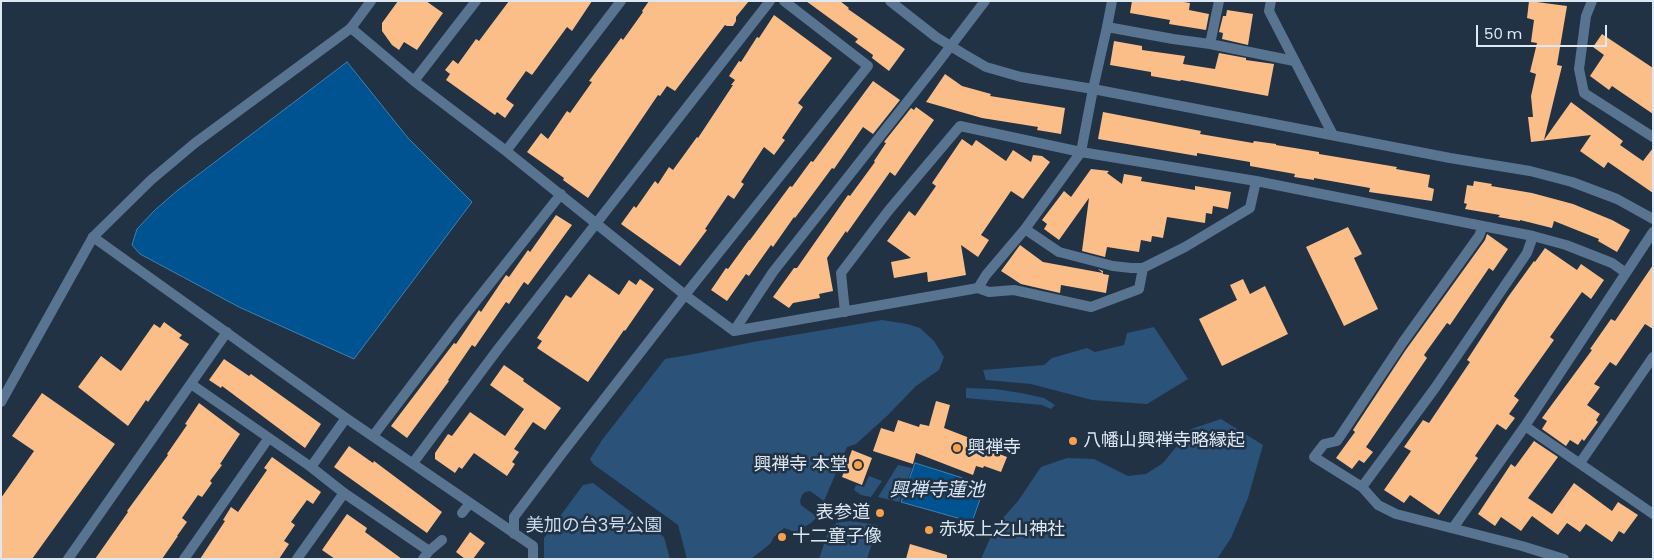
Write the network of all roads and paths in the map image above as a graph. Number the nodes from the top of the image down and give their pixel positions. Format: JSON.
{"nodes":[{"id":1,"x":371,"y":1,"type":"edge"},
{"id":2,"x":476,"y":1,"type":"edge"},
{"id":3,"x":621,"y":1,"type":"edge"},
{"id":4,"x":770,"y":1,"type":"edge"},
{"id":5,"x":784,"y":1,"type":"edge"},
{"id":6,"x":890,"y":1,"type":"edge"},
{"id":7,"x":985,"y":1,"type":"edge"},
{"id":8,"x":1112,"y":1,"type":"edge"},
{"id":9,"x":1219,"y":1,"type":"edge"},
{"id":10,"x":1271,"y":1,"type":"edge"},
{"id":11,"x":1592,"y":1,"type":"edge"},
{"id":12,"x":1107,"y":27,"type":"junction"},
{"id":13,"x":351,"y":28,"type":"junction"},
{"id":14,"x":1210,"y":44,"type":"junction"},
{"id":15,"x":1294,"y":61,"type":"junction"},
{"id":16,"x":414,"y":81,"type":"junction"},
{"id":17,"x":1092,"y":89,"type":"junction"},
{"id":18,"x":1333,"y":135,"type":"junction"},
{"id":19,"x":1653,"y":137,"type":"edge"},
{"id":20,"x":506,"y":151,"type":"junction"},
{"id":21,"x":1081,"y":152,"type":"junction"},
{"id":22,"x":1256,"y":182,"type":"junction"},
{"id":23,"x":561,"y":194,"type":"junction"},
{"id":24,"x":1653,"y":219,"type":"edge"},
{"id":25,"x":597,"y":223,"type":"junction"},
{"id":26,"x":1483,"y":226,"type":"junction"},
{"id":27,"x":1025,"y":229,"type":"junction"},
{"id":28,"x":1653,"y":232,"type":"edge"},
{"id":29,"x":1533,"y":236,"type":"junction"},
{"id":30,"x":93,"y":237,"type":"junction"},
{"id":31,"x":1143,"y":268,"type":"junction"},
{"id":32,"x":1626,"y":273,"type":"junction"},
{"id":33,"x":978,"y":288,"type":"junction"},
{"id":34,"x":685,"y":295,"type":"junction"},
{"id":35,"x":845,"y":312,"type":"junction"},
{"id":36,"x":734,"y":331,"type":"junction"},
{"id":37,"x":227,"y":332,"type":"junction"},
{"id":38,"x":1653,"y":356,"type":"edge"},
{"id":39,"x":191,"y":384,"type":"junction"},
{"id":40,"x":1,"y":402,"type":"edge"},
{"id":41,"x":346,"y":418,"type":"junction"},
{"id":42,"x":1525,"y":426,"type":"junction"},
{"id":43,"x":373,"y":436,"type":"junction"},
{"id":44,"x":268,"y":439,"type":"junction"},
{"id":45,"x":413,"y":463,"type":"junction"},
{"id":46,"x":1580,"y":463,"type":"junction"},
{"id":47,"x":311,"y":467,"type":"junction"},
{"id":48,"x":1362,"y":487,"type":"junction"},
{"id":49,"x":344,"y":494,"type":"junction"},
{"id":50,"x":470,"y":503,"type":"junction"},
{"id":51,"x":462,"y":513,"type":"dead end"},
{"id":52,"x":1653,"y":514,"type":"edge"},
{"id":53,"x":1452,"y":528,"type":"junction"},
{"id":54,"x":514,"y":534,"type":"junction"},
{"id":55,"x":442,"y":540,"type":"dead end"},
{"id":56,"x":426,"y":555,"type":"edge"},
{"id":57,"x":68,"y":559,"type":"edge"},
{"id":58,"x":184,"y":559,"type":"edge"},
{"id":59,"x":298,"y":559,"type":"edge"},
{"id":60,"x":533,"y":559,"type":"edge"},
{"id":61,"x":1564,"y":559,"type":"edge"}],
"edges":[{"from":1,"to":13,"type":"street"},
{"from":2,"to":16,"type":"street"},
{"from":3,"to":20,"type":"street"},
{"from":4,"to":25,"type":"street"},
{"from":5,"to":34,"type":"street"},
{"from":6,"to":17,"type":"street"},
{"from":7,"to":36,"type":"street"},
{"from":8,"to":12,"type":"street"},
{"from":9,"to":14,"type":"street"},
{"from":10,"to":15,"type":"street"},
{"from":11,"to":19,"type":"street"},
{"from":12,"to":14,"type":"street"},
{"from":12,"to":17,"type":"street"},
{"from":13,"to":16,"type":"street"},
{"from":13,"to":30,"type":"street"},
{"from":14,"to":15,"type":"street"},
{"from":15,"to":18,"type":"street"},
{"from":16,"to":20,"type":"street"},
{"from":17,"to":18,"type":"street"},
{"from":17,"to":21,"type":"street"},
{"from":18,"to":24,"type":"street"},
{"from":20,"to":23,"type":"street"},
{"from":21,"to":22,"type":"street"},
{"from":21,"to":27,"type":"street"},
{"from":21,"to":35,"type":"street"},
{"from":22,"to":26,"type":"street"},
{"from":22,"to":31,"type":"street"},
{"from":23,"to":25,"type":"street"},
{"from":23,"to":43,"type":"street"},
{"from":25,"to":34,"type":"street"},
{"from":25,"to":45,"type":"street"},
{"from":26,"to":29,"type":"street"},
{"from":26,"to":48,"type":"street"},
{"from":27,"to":31,"type":"street"},
{"from":27,"to":33,"type":"street"},
{"from":28,"to":32,"type":"street"},
{"from":29,"to":32,"type":"street"},
{"from":29,"to":48,"type":"street"},
{"from":30,"to":37,"type":"street"},
{"from":30,"to":40,"type":"street"},
{"from":31,"to":33,"type":"street"},
{"from":32,"to":42,"type":"street"},
{"from":33,"to":35,"type":"street"},
{"from":34,"to":36,"type":"street"},
{"from":34,"to":54,"type":"street"},
{"from":35,"to":36,"type":"street"},
{"from":37,"to":39,"type":"street"},
{"from":37,"to":41,"type":"street"},
{"from":38,"to":46,"type":"street"},
{"from":39,"to":44,"type":"street"},
{"from":39,"to":57,"type":"street"},
{"from":41,"to":43,"type":"street"},
{"from":41,"to":47,"type":"street"},
{"from":42,"to":46,"type":"street"},
{"from":42,"to":53,"type":"street"},
{"from":43,"to":45,"type":"street"},
{"from":44,"to":47,"type":"street"},
{"from":44,"to":58,"type":"street"},
{"from":45,"to":50,"type":"street"},
{"from":46,"to":52,"type":"street"},
{"from":47,"to":49,"type":"street"},
{"from":48,"to":53,"type":"street"},
{"from":49,"to":56,"type":"street"},
{"from":49,"to":59,"type":"street"},
{"from":50,"to":51,"type":"street"},
{"from":50,"to":54,"type":"street"},
{"from":53,"to":61,"type":"street"},
{"from":54,"to":60,"type":"street"},
{"from":55,"to":56,"type":"street"}]}
